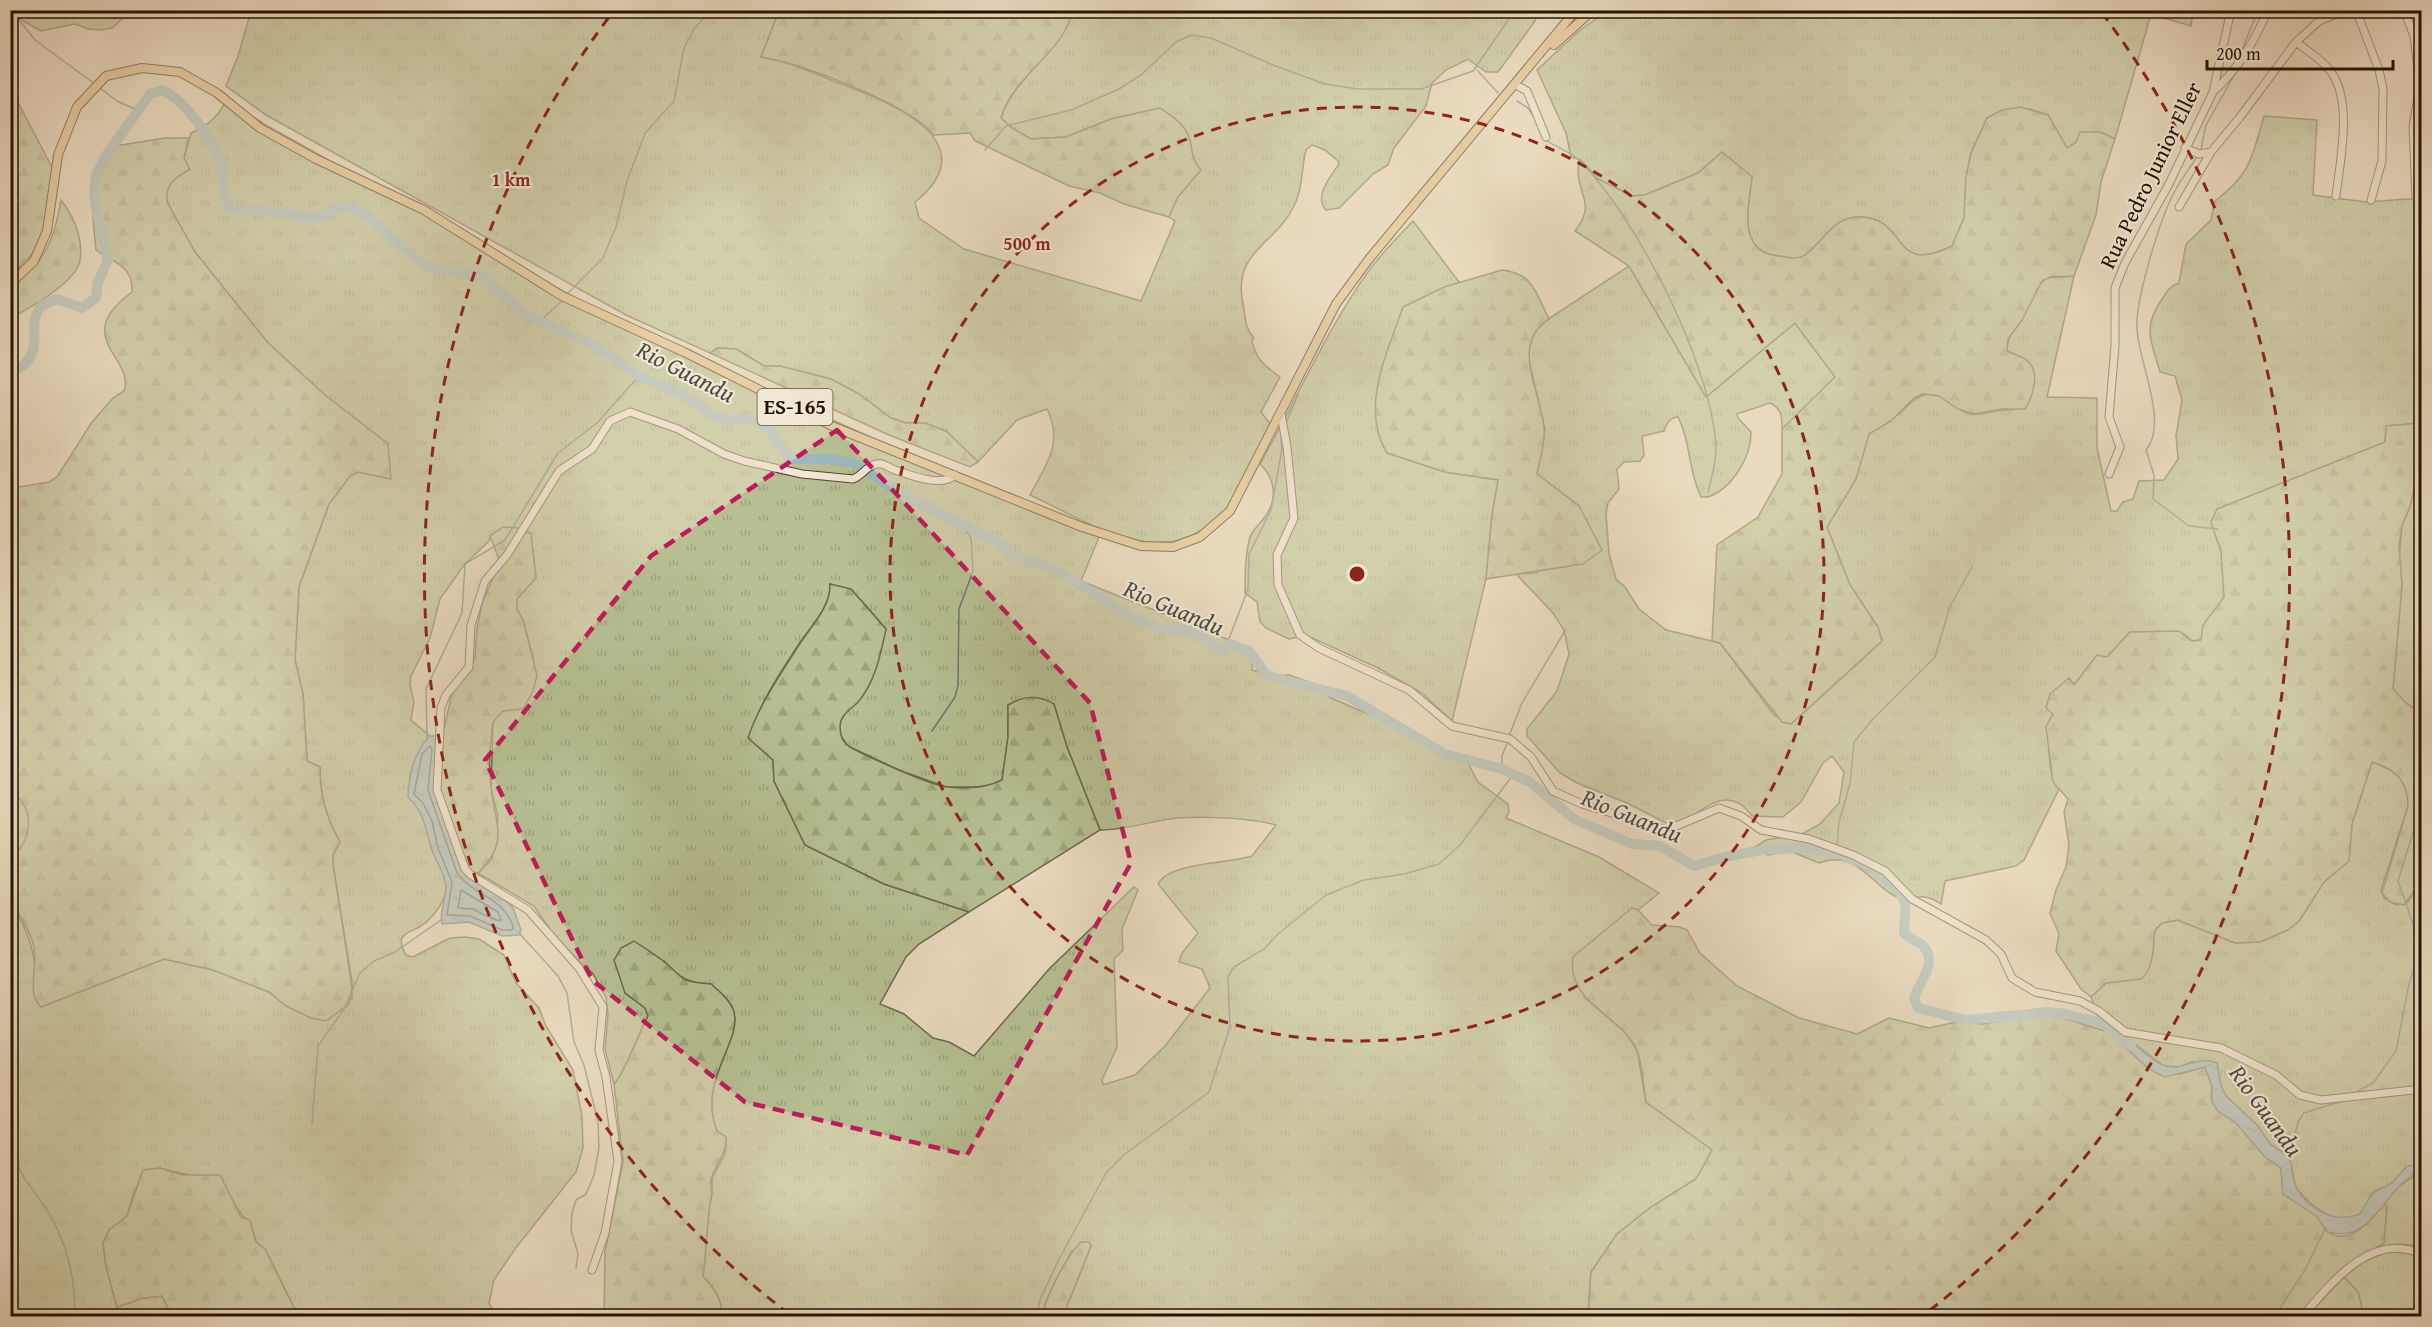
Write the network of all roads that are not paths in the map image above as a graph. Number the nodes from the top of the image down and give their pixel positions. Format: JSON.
{"nodes":[{"id":1,"x":1576,"y":10,"type":"edge"},
{"id":2,"x":1593,"y":10,"type":"edge"},
{"id":3,"x":2231,"y":10,"type":"edge"},
{"id":4,"x":2268,"y":10,"type":"edge"},
{"id":5,"x":2346,"y":10,"type":"edge"},
{"id":6,"x":2356,"y":10,"type":"edge"},
{"id":7,"x":2404,"y":10,"type":"edge"},
{"id":8,"x":2296,"y":42,"type":"junction"},
{"id":9,"x":1532,"y":65,"type":"junction"},
{"id":10,"x":1516,"y":85,"type":"junction"},
{"id":11,"x":2213,"y":92,"type":"junction"},
{"id":12,"x":1546,"y":137,"type":"dead end"},
{"id":13,"x":2185,"y":148,"type":"junction"},
{"id":14,"x":2211,"y":152,"type":"junction"},
{"id":15,"x":2336,"y":195,"type":"dead end"},
{"id":16,"x":2416,"y":198,"type":"dead end"},
{"id":17,"x":2370,"y":200,"type":"dead end"},
{"id":18,"x":2179,"y":207,"type":"dead end"},
{"id":19,"x":10,"y":284,"type":"edge"},
{"id":20,"x":1281,"y":414,"type":"junction"},
{"id":21,"x":2109,"y":474,"type":"dead end"},
{"id":22,"x":955,"y":475,"type":"junction"},
{"id":23,"x":2421,"y":1089,"type":"edge"},
{"id":24,"x":2421,"y":1255,"type":"edge"},
{"id":25,"x":592,"y":1270,"type":"dead end"},
{"id":26,"x":2303,"y":1317,"type":"edge"}],
"edges":[{"from":1,"to":9,"type":"main road","number":"ES-165"},
{"from":2,"to":9,"type":"main road","number":"ES-165"},
{"from":3,"to":11,"type":"street","name":"Rua Pedro Junior Eller"},
{"from":4,"to":11,"type":"street"},
{"from":5,"to":8,"type":"street"},
{"from":6,"to":17,"type":"street"},
{"from":7,"to":16,"type":"street"},
{"from":8,"to":14,"type":"street"},
{"from":8,"to":15,"type":"street"},
{"from":9,"to":10,"type":"main road","number":"ES-165"},
{"from":10,"to":12,"type":"street"},
{"from":10,"to":20,"type":"main road","number":"ES-165"},
{"from":11,"to":13,"type":"street","name":"Rua Pedro Junior Eller"},
{"from":13,"to":14,"type":"street"},
{"from":13,"to":21,"type":"street","name":"Rua Pedro Junior Eller"},
{"from":14,"to":18,"type":"street"},
{"from":19,"to":22,"type":"main road","number":"ES-165"},
{"from":20,"to":22,"type":"main road","number":"ES-165"},
{"from":20,"to":23,"type":"street"},
{"from":22,"to":25,"type":"street"},
{"from":24,"to":26,"type":"street"}]}
